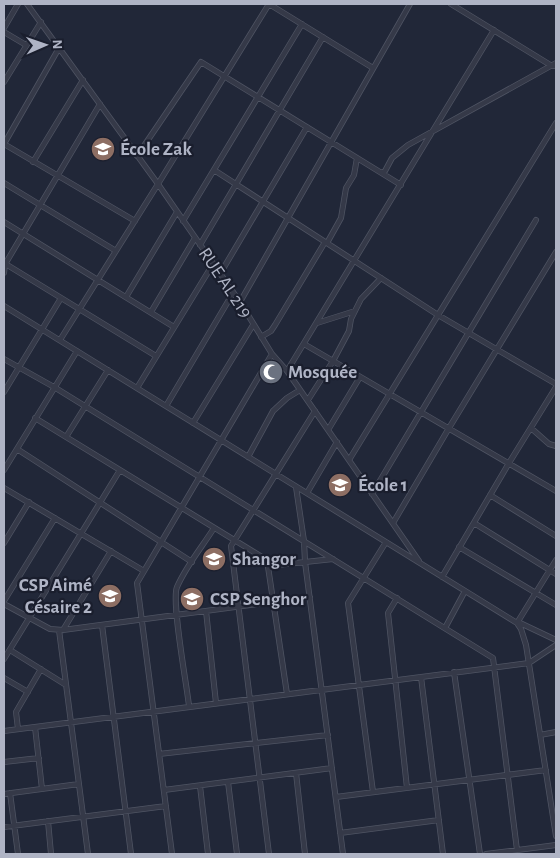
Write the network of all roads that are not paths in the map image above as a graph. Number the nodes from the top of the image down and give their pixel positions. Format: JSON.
{"nodes":[{"id":1,"x":18,"y":4,"type":"edge"},
{"id":2,"x":27,"y":4,"type":"edge"},
{"id":3,"x":269,"y":4,"type":"edge"},
{"id":4,"x":410,"y":4,"type":"edge"},
{"id":5,"x":451,"y":4,"type":"edge"},
{"id":6,"x":41,"y":22,"type":"junction"},
{"id":7,"x":302,"y":24,"type":"junction"},
{"id":8,"x":4,"y":28,"type":"edge"},
{"id":9,"x":494,"y":30,"type":"junction"},
{"id":10,"x":4,"y":32,"type":"edge"},
{"id":11,"x":323,"y":37,"type":"junction"},
{"id":12,"x":26,"y":45,"type":"junction"},
{"id":13,"x":59,"y":48,"type":"junction"},
{"id":14,"x":555,"y":65,"type":"edge"},
{"id":15,"x":373,"y":68,"type":"junction"},
{"id":16,"x":224,"y":77,"type":"junction"},
{"id":17,"x":83,"y":80,"type":"junction"},
{"id":18,"x":4,"y":82,"type":"edge"},
{"id":19,"x":258,"y":97,"type":"junction"},
{"id":20,"x":100,"y":104,"type":"junction"},
{"id":21,"x":280,"y":111,"type":"junction"},
{"id":22,"x":556,"y":123,"type":"edge"},
{"id":23,"x":307,"y":127,"type":"junction"},
{"id":24,"x":433,"y":131,"type":"junction"},
{"id":25,"x":331,"y":142,"type":"junction"},
{"id":26,"x":4,"y":144,"type":"edge"},
{"id":27,"x":138,"y":156,"type":"junction"},
{"id":28,"x":357,"y":158,"type":"junction"},
{"id":29,"x":33,"y":162,"type":"junction"},
{"id":30,"x":214,"y":170,"type":"junction"},
{"id":31,"x":382,"y":173,"type":"junction"},
{"id":32,"x":58,"y":176,"type":"junction"},
{"id":33,"x":4,"y":183,"type":"edge"},
{"id":34,"x":158,"y":184,"type":"junction"},
{"id":35,"x":236,"y":184,"type":"junction"},
{"id":36,"x":401,"y":184,"type":"junction"},
{"id":37,"x":263,"y":202,"type":"junction"},
{"id":38,"x":40,"y":205,"type":"junction"},
{"id":39,"x":177,"y":212,"type":"junction"},
{"id":40,"x":288,"y":218,"type":"junction"},
{"id":41,"x":536,"y":220,"type":"dead end"},
{"id":42,"x":135,"y":221,"type":"junction"},
{"id":43,"x":184,"y":221,"type":"junction"},
{"id":44,"x":4,"y":222,"type":"edge"},
{"id":45,"x":23,"y":234,"type":"junction"},
{"id":46,"x":195,"y":238,"type":"junction"},
{"id":47,"x":326,"y":243,"type":"junction"},
{"id":48,"x":200,"y":245,"type":"junction"},
{"id":49,"x":116,"y":252,"type":"junction"},
{"id":50,"x":556,"y":252,"type":"edge"},
{"id":51,"x":354,"y":261,"type":"junction"},
{"id":52,"x":213,"y":264,"type":"junction"},
{"id":53,"x":4,"y":265,"type":"edge"},
{"id":54,"x":4,"y":273,"type":"edge"},
{"id":55,"x":220,"y":274,"type":"junction"},
{"id":56,"x":381,"y":278,"type":"junction"},
{"id":57,"x":98,"y":280,"type":"junction"},
{"id":58,"x":233,"y":293,"type":"junction"},
{"id":59,"x":126,"y":297,"type":"junction"},
{"id":60,"x":61,"y":298,"type":"junction"},
{"id":61,"x":240,"y":302,"type":"junction"},
{"id":62,"x":4,"y":306,"type":"edge"},
{"id":63,"x":79,"y":309,"type":"junction"},
{"id":64,"x":355,"y":311,"type":"junction"},
{"id":65,"x":151,"y":312,"type":"junction"},
{"id":66,"x":438,"y":315,"type":"junction"},
{"id":67,"x":317,"y":323,"type":"junction"},
{"id":68,"x":253,"y":325,"type":"junction"},
{"id":69,"x":174,"y":327,"type":"junction"},
{"id":70,"x":42,"y":329,"type":"junction"},
{"id":71,"x":469,"y":333,"type":"junction"},
{"id":72,"x":261,"y":336,"type":"junction"},
{"id":73,"x":60,"y":340,"type":"junction"},
{"id":74,"x":304,"y":344,"type":"junction"},
{"id":75,"x":497,"y":349,"type":"junction"},
{"id":76,"x":76,"y":350,"type":"junction"},
{"id":77,"x":272,"y":354,"type":"junction"},
{"id":78,"x":156,"y":356,"type":"junction"},
{"id":79,"x":4,"y":359,"type":"edge"},
{"id":80,"x":333,"y":361,"type":"junction"},
{"id":81,"x":19,"y":367,"type":"junction"},
{"id":82,"x":108,"y":370,"type":"junction"},
{"id":83,"x":288,"y":371,"type":"junction"},
{"id":84,"x":360,"y":377,"type":"junction"},
{"id":85,"x":556,"y":386,"type":"edge"},
{"id":86,"x":54,"y":387,"type":"junction"},
{"id":87,"x":137,"y":388,"type":"junction"},
{"id":88,"x":300,"y":390,"type":"junction"},
{"id":89,"x":4,"y":392,"type":"edge"},
{"id":90,"x":390,"y":394,"type":"junction"},
{"id":91,"x":308,"y":400,"type":"junction"},
{"id":92,"x":86,"y":406,"type":"junction"},
{"id":93,"x":166,"y":406,"type":"junction"},
{"id":94,"x":315,"y":411,"type":"junction"},
{"id":95,"x":421,"y":412,"type":"junction"},
{"id":96,"x":35,"y":418,"type":"junction"},
{"id":97,"x":193,"y":423,"type":"junction"},
{"id":98,"x":448,"y":428,"type":"junction"},
{"id":99,"x":531,"y":428,"type":"junction"},
{"id":100,"x":328,"y":430,"type":"junction"},
{"id":101,"x":66,"y":437,"type":"junction"},
{"id":102,"x":221,"y":440,"type":"junction"},
{"id":103,"x":337,"y":442,"type":"junction"},
{"id":104,"x":556,"y":446,"type":"edge"},
{"id":105,"x":16,"y":449,"type":"junction"},
{"id":106,"x":248,"y":457,"type":"junction"},
{"id":107,"x":349,"y":460,"type":"junction"},
{"id":108,"x":508,"y":463,"type":"junction"},
{"id":109,"x":4,"y":470,"type":"edge"},
{"id":110,"x":120,"y":470,"type":"junction"},
{"id":111,"x":276,"y":474,"type":"junction"},
{"id":112,"x":200,"y":477,"type":"junction"},
{"id":113,"x":296,"y":486,"type":"junction"},
{"id":114,"x":4,"y":488,"type":"edge"},
{"id":115,"x":556,"y":491,"type":"edge"},
{"id":116,"x":306,"y":493,"type":"junction"},
{"id":117,"x":372,"y":494,"type":"junction"},
{"id":118,"x":490,"y":495,"type":"junction"},
{"id":119,"x":29,"y":502,"type":"junction"},
{"id":120,"x":100,"y":503,"type":"junction"},
{"id":121,"x":181,"y":508,"type":"junction"},
{"id":122,"x":254,"y":510,"type":"junction"},
{"id":123,"x":55,"y":518,"type":"junction"},
{"id":124,"x":474,"y":522,"type":"junction"},
{"id":125,"x":393,"y":523,"type":"junction"},
{"id":126,"x":214,"y":528,"type":"junction"},
{"id":127,"x":81,"y":533,"type":"junction"},
{"id":128,"x":556,"y":536,"type":"edge"},
{"id":129,"x":235,"y":540,"type":"junction"},
{"id":130,"x":304,"y":541,"type":"junction"},
{"id":131,"x":161,"y":542,"type":"junction"},
{"id":132,"x":386,"y":542,"type":"junction"},
{"id":133,"x":4,"y":543,"type":"edge"},
{"id":134,"x":459,"y":547,"type":"junction"},
{"id":135,"x":111,"y":551,"type":"junction"},
{"id":136,"x":333,"y":559,"type":"junction"},
{"id":137,"x":556,"y":560,"type":"edge"},
{"id":138,"x":192,"y":562,"type":"junction"},
{"id":139,"x":305,"y":562,"type":"junction"},
{"id":140,"x":421,"y":564,"type":"junction"},
{"id":141,"x":268,"y":566,"type":"junction"},
{"id":142,"x":144,"y":570,"type":"junction"},
{"id":143,"x":550,"y":570,"type":"junction"},
{"id":144,"x":556,"y":574,"type":"edge"},
{"id":145,"x":442,"y":577,"type":"junction"},
{"id":146,"x":364,"y":578,"type":"junction"},
{"id":147,"x":464,"y":591,"type":"junction"},
{"id":148,"x":536,"y":593,"type":"junction"},
{"id":149,"x":310,"y":597,"type":"junction"},
{"id":150,"x":396,"y":598,"type":"junction"},
{"id":151,"x":4,"y":602,"type":"edge"},
{"id":152,"x":273,"y":602,"type":"junction"},
{"id":153,"x":556,"y":605,"type":"edge"},
{"id":154,"x":239,"y":606,"type":"junction"},
{"id":155,"x":206,"y":611,"type":"junction"},
{"id":156,"x":177,"y":615,"type":"junction"},
{"id":157,"x":29,"y":619,"type":"junction"},
{"id":158,"x":141,"y":619,"type":"junction"},
{"id":159,"x":518,"y":622,"type":"junction"},
{"id":160,"x":102,"y":624,"type":"junction"},
{"id":161,"x":445,"y":628,"type":"junction"},
{"id":162,"x":61,"y":630,"type":"junction"},
{"id":163,"x":556,"y":640,"type":"edge"},
{"id":164,"x":556,"y":644,"type":"edge"},
{"id":165,"x":10,"y":650,"type":"junction"},
{"id":166,"x":4,"y":659,"type":"edge"},
{"id":167,"x":529,"y":663,"type":"junction"},
{"id":168,"x":494,"y":667,"type":"junction"},
{"id":169,"x":41,"y":669,"type":"junction"},
{"id":170,"x":454,"y":672,"type":"junction"},
{"id":171,"x":421,"y":677,"type":"junction"},
{"id":172,"x":4,"y":678,"type":"edge"},
{"id":173,"x":395,"y":680,"type":"junction"},
{"id":174,"x":66,"y":685,"type":"junction"},
{"id":175,"x":359,"y":685,"type":"junction"},
{"id":176,"x":322,"y":689,"type":"junction"},
{"id":177,"x":28,"y":692,"type":"junction"},
{"id":178,"x":287,"y":694,"type":"junction"},
{"id":179,"x":250,"y":698,"type":"junction"},
{"id":180,"x":216,"y":703,"type":"junction"},
{"id":181,"x":189,"y":706,"type":"junction"},
{"id":182,"x":153,"y":711,"type":"junction"},
{"id":183,"x":112,"y":716,"type":"junction"},
{"id":184,"x":71,"y":722,"type":"junction"},
{"id":185,"x":36,"y":726,"type":"junction"},
{"id":186,"x":18,"y":729,"type":"junction"},
{"id":187,"x":4,"y":731,"type":"edge"},
{"id":188,"x":556,"y":732,"type":"edge"},
{"id":189,"x":328,"y":735,"type":"junction"},
{"id":190,"x":540,"y":735,"type":"junction"},
{"id":191,"x":255,"y":743,"type":"junction"},
{"id":192,"x":160,"y":754,"type":"junction"},
{"id":193,"x":39,"y":758,"type":"junction"},
{"id":194,"x":4,"y":762,"type":"edge"},
{"id":195,"x":332,"y":768,"type":"junction"},
{"id":196,"x":546,"y":770,"type":"junction"},
{"id":197,"x":296,"y":773,"type":"junction"},
{"id":198,"x":508,"y":775,"type":"junction"},
{"id":199,"x":260,"y":778,"type":"junction"},
{"id":200,"x":470,"y":780,"type":"junction"},
{"id":201,"x":228,"y":782,"type":"junction"},
{"id":202,"x":79,"y":784,"type":"junction"},
{"id":203,"x":435,"y":784,"type":"junction"},
{"id":204,"x":200,"y":786,"type":"junction"},
{"id":205,"x":407,"y":788,"type":"junction"},
{"id":206,"x":42,"y":789,"type":"junction"},
{"id":207,"x":164,"y":790,"type":"junction"},
{"id":208,"x":373,"y":792,"type":"junction"},
{"id":209,"x":10,"y":793,"type":"junction"},
{"id":210,"x":4,"y":794,"type":"edge"},
{"id":211,"x":336,"y":797,"type":"junction"},
{"id":212,"x":166,"y":806,"type":"junction"},
{"id":213,"x":125,"y":812,"type":"junction"},
{"id":214,"x":83,"y":817,"type":"junction"},
{"id":215,"x":439,"y":820,"type":"junction"},
{"id":216,"x":48,"y":821,"type":"junction"},
{"id":217,"x":14,"y":826,"type":"junction"},
{"id":218,"x":4,"y":827,"type":"edge"},
{"id":219,"x":556,"y":827,"type":"edge"},
{"id":220,"x":340,"y":833,"type":"junction"},
{"id":221,"x":556,"y":836,"type":"edge"},
{"id":222,"x":556,"y":845,"type":"edge"},
{"id":223,"x":517,"y":850,"type":"junction"},
{"id":224,"x":18,"y":854,"type":"edge"},
{"id":225,"x":51,"y":854,"type":"edge"},
{"id":226,"x":88,"y":854,"type":"edge"},
{"id":227,"x":131,"y":854,"type":"edge"},
{"id":228,"x":172,"y":854,"type":"edge"},
{"id":229,"x":208,"y":854,"type":"edge"},
{"id":230,"x":237,"y":854,"type":"edge"},
{"id":231,"x":269,"y":854,"type":"edge"},
{"id":232,"x":305,"y":854,"type":"edge"},
{"id":233,"x":343,"y":854,"type":"edge"},
{"id":234,"x":443,"y":854,"type":"edge"},
{"id":235,"x":480,"y":854,"type":"edge"},
{"id":236,"x":486,"y":854,"type":"edge"}],
"edges":[{"from":1,"to":8,"type":"street"},
{"from":2,"to":6,"type":"street","name":"RUE AL 219"},
{"from":3,"to":7,"type":"street"},
{"from":3,"to":16,"type":"street"},
{"from":4,"to":15,"type":"street"},
{"from":5,"to":9,"type":"street"},
{"from":6,"to":12,"type":"street"},
{"from":6,"to":13,"type":"street","name":"RUE AL 219"},
{"from":7,"to":11,"type":"street"},
{"from":7,"to":19,"type":"street"},
{"from":9,"to":14,"type":"street"},
{"from":9,"to":24,"type":"street"},
{"from":10,"to":12,"type":"street"},
{"from":11,"to":15,"type":"street"},
{"from":11,"to":21,"type":"street"},
{"from":12,"to":18,"type":"street"},
{"from":13,"to":17,"type":"street","name":"RUE AL 219"},
{"from":13,"to":26,"type":"street"},
{"from":14,"to":24,"type":"street"},
{"from":15,"to":25,"type":"street"},
{"from":16,"to":19,"type":"street"},
{"from":16,"to":27,"type":"street"},
{"from":16,"to":34,"type":"street"},
{"from":17,"to":20,"type":"street","name":"RUE AL 219"},
{"from":17,"to":29,"type":"street"},
{"from":19,"to":21,"type":"street"},
{"from":19,"to":30,"type":"street"},
{"from":20,"to":27,"type":"street","name":"RUE AL 219"},
{"from":20,"to":32,"type":"street"},
{"from":21,"to":23,"type":"street"},
{"from":21,"to":35,"type":"street"},
{"from":22,"to":66,"type":"street"},
{"from":23,"to":25,"type":"street"},
{"from":23,"to":37,"type":"street"},
{"from":24,"to":31,"type":"street"},
{"from":24,"to":36,"type":"street"},
{"from":25,"to":28,"type":"street"},
{"from":25,"to":40,"type":"street"},
{"from":26,"to":29,"type":"street"},
{"from":27,"to":34,"type":"street","name":"RUE AL 219"},
{"from":28,"to":31,"type":"street"},
{"from":28,"to":47,"type":"street"},
{"from":29,"to":32,"type":"street"},
{"from":30,"to":35,"type":"street"},
{"from":30,"to":43,"type":"street"},
{"from":31,"to":36,"type":"street"},
{"from":32,"to":38,"type":"street"},
{"from":32,"to":42,"type":"street"},
{"from":33,"to":38,"type":"street"},
{"from":34,"to":39,"type":"street","name":"RUE AL 219"},
{"from":34,"to":42,"type":"street"},
{"from":35,"to":37,"type":"street"},
{"from":35,"to":48,"type":"street"},
{"from":36,"to":51,"type":"street"},
{"from":37,"to":40,"type":"street"},
{"from":37,"to":55,"type":"street"},
{"from":38,"to":45,"type":"street"},
{"from":38,"to":49,"type":"street"},
{"from":39,"to":43,"type":"street","name":"RUE AL 219"},
{"from":39,"to":59,"type":"street"},
{"from":40,"to":47,"type":"street"},
{"from":40,"to":61,"type":"street"},
{"from":41,"to":71,"type":"street"},
{"from":42,"to":49,"type":"street"},
{"from":43,"to":46,"type":"street","name":"RUE AL 219"},
{"from":44,"to":45,"type":"street"},
{"from":45,"to":53,"type":"street"},
{"from":45,"to":57,"type":"street"},
{"from":46,"to":48,"type":"street","name":"RUE AL 219"},
{"from":46,"to":65,"type":"street"},
{"from":47,"to":51,"type":"street"},
{"from":47,"to":72,"type":"street"},
{"from":48,"to":52,"type":"street","name":"RUE AL 219"},
{"from":49,"to":57,"type":"street"},
{"from":50,"to":75,"type":"street"},
{"from":51,"to":56,"type":"street"},
{"from":51,"to":67,"type":"street"},
{"from":52,"to":55,"type":"street","name":"RUE AL 219"},
{"from":52,"to":69,"type":"street"},
{"from":53,"to":54,"type":"street"},
{"from":53,"to":60,"type":"street"},
{"from":55,"to":58,"type":"street","name":"RUE AL 219"},
{"from":56,"to":64,"type":"street"},
{"from":56,"to":66,"type":"street"},
{"from":57,"to":59,"type":"street"},
{"from":57,"to":63,"type":"street"},
{"from":58,"to":61,"type":"street","name":"RUE AL 219"},
{"from":58,"to":93,"type":"street"},
{"from":59,"to":65,"type":"street"},
{"from":60,"to":63,"type":"street"},
{"from":60,"to":70,"type":"street"},
{"from":61,"to":68,"type":"street","name":"RUE AL 219"},
{"from":62,"to":70,"type":"street"},
{"from":63,"to":73,"type":"street"},
{"from":63,"to":78,"type":"street"},
{"from":64,"to":67,"type":"street"},
{"from":64,"to":80,"type":"street"},
{"from":65,"to":69,"type":"street"},
{"from":66,"to":71,"type":"street"},
{"from":66,"to":90,"type":"street"},
{"from":67,"to":74,"type":"street"},
{"from":68,"to":72,"type":"street","name":"RUE AL 219"},
{"from":68,"to":97,"type":"street"},
{"from":69,"to":78,"type":"street"},
{"from":70,"to":73,"type":"street"},
{"from":70,"to":81,"type":"street"},
{"from":71,"to":75,"type":"street"},
{"from":71,"to":95,"type":"street"},
{"from":72,"to":77,"type":"street","name":"RUE AL 219"},
{"from":73,"to":76,"type":"street"},
{"from":74,"to":80,"type":"street"},
{"from":74,"to":83,"type":"street"},
{"from":75,"to":85,"type":"street"},
{"from":75,"to":98,"type":"street"},
{"from":76,"to":82,"type":"street"},
{"from":76,"to":86,"type":"street"},
{"from":77,"to":83,"type":"street","name":"RUE AL 219"},
{"from":77,"to":102,"type":"street"},
{"from":78,"to":87,"type":"street"},
{"from":79,"to":81,"type":"street"},
{"from":80,"to":84,"type":"street"},
{"from":80,"to":91,"type":"street"},
{"from":81,"to":86,"type":"street"},
{"from":81,"to":89,"type":"street"},
{"from":82,"to":87,"type":"street"},
{"from":82,"to":92,"type":"street"},
{"from":83,"to":88,"type":"street","name":"RUE AL 219"},
{"from":84,"to":90,"type":"street"},
{"from":84,"to":100,"type":"street"},
{"from":85,"to":99,"type":"street"},
{"from":86,"to":92,"type":"street"},
{"from":86,"to":96,"type":"street"},
{"from":87,"to":93,"type":"street"},
{"from":88,"to":91,"type":"street","name":"RUE AL 219"},
{"from":88,"to":106,"type":"street"},
{"from":90,"to":95,"type":"street"},
{"from":90,"to":107,"type":"street"},
{"from":91,"to":94,"type":"street","name":"RUE AL 219"},
{"from":92,"to":101,"type":"street"},
{"from":92,"to":112,"type":"street"},
{"from":93,"to":97,"type":"street"},
{"from":94,"to":100,"type":"street","name":"RUE AL 219"},
{"from":94,"to":111,"type":"street"},
{"from":95,"to":98,"type":"street"},
{"from":95,"to":117,"type":"street"},
{"from":96,"to":101,"type":"street"},
{"from":96,"to":105,"type":"street"},
{"from":97,"to":102,"type":"street"},
{"from":98,"to":108,"type":"street"},
{"from":98,"to":125,"type":"street"},
{"from":99,"to":104,"type":"street"},
{"from":99,"to":108,"type":"street"},
{"from":100,"to":103,"type":"street","name":"RUE AL 219"},
{"from":101,"to":110,"type":"street"},
{"from":102,"to":106,"type":"street"},
{"from":102,"to":112,"type":"street"},
{"from":103,"to":107,"type":"street","name":"RUE AL 219"},
{"from":103,"to":116,"type":"street"},
{"from":105,"to":109,"type":"street"},
{"from":105,"to":120,"type":"street"},
{"from":106,"to":111,"type":"street"},
{"from":107,"to":117,"type":"street","name":"RUE AL 219"},
{"from":108,"to":115,"type":"street"},
{"from":108,"to":118,"type":"street"},
{"from":110,"to":120,"type":"street"},
{"from":110,"to":121,"type":"street"},
{"from":111,"to":113,"type":"street"},
{"from":111,"to":122,"type":"street"},
{"from":112,"to":121,"type":"street"},
{"from":112,"to":122,"type":"street"},
{"from":113,"to":116,"type":"street"},
{"from":113,"to":130,"type":"street"},
{"from":114,"to":119,"type":"street"},
{"from":116,"to":132,"type":"street"},
{"from":117,"to":125,"type":"street","name":"RUE AL 219"},
{"from":118,"to":124,"type":"street"},
{"from":118,"to":128,"type":"street"},
{"from":119,"to":123,"type":"street"},
{"from":119,"to":133,"type":"street"},
{"from":120,"to":127,"type":"street"},
{"from":120,"to":131,"type":"street"},
{"from":121,"to":126,"type":"street"},
{"from":121,"to":131,"type":"street"},
{"from":122,"to":129,"type":"street"},
{"from":122,"to":130,"type":"street"},
{"from":123,"to":127,"type":"street"},
{"from":123,"to":151,"type":"street"},
{"from":124,"to":134,"type":"street"},
{"from":124,"to":143,"type":"street"},
{"from":125,"to":140,"type":"street","name":"RUE AL 219"},
{"from":126,"to":129,"type":"street"},
{"from":126,"to":138,"type":"street"},
{"from":127,"to":135,"type":"street"},
{"from":127,"to":157,"type":"street"},
{"from":129,"to":141,"type":"street"},
{"from":129,"to":154,"type":"street"},
{"from":130,"to":136,"type":"street"},
{"from":130,"to":139,"type":"street"},
{"from":131,"to":138,"type":"street"},
{"from":131,"to":142,"type":"street"},
{"from":132,"to":140,"type":"street"},
{"from":132,"to":146,"type":"street"},
{"from":134,"to":145,"type":"street"},
{"from":134,"to":148,"type":"street"},
{"from":135,"to":142,"type":"street"},
{"from":135,"to":162,"type":"street"},
{"from":136,"to":139,"type":"street"},
{"from":136,"to":146,"type":"street"},
{"from":137,"to":143,"type":"street"},
{"from":138,"to":156,"type":"street"},
{"from":139,"to":141,"type":"street"},
{"from":139,"to":149,"type":"street"},
{"from":140,"to":145,"type":"street"},
{"from":141,"to":152,"type":"street"},
{"from":142,"to":158,"type":"street"},
{"from":143,"to":144,"type":"street"},
{"from":143,"to":148,"type":"street"},
{"from":145,"to":147,"type":"street"},
{"from":146,"to":150,"type":"street"},
{"from":146,"to":175,"type":"street"},
{"from":147,"to":159,"type":"street"},
{"from":147,"to":161,"type":"street"},
{"from":148,"to":153,"type":"street"},
{"from":148,"to":159,"type":"street"},
{"from":149,"to":152,"type":"street"},
{"from":149,"to":176,"type":"street"},
{"from":150,"to":161,"type":"street"},
{"from":150,"to":173,"type":"street"},
{"from":151,"to":157,"type":"street"},
{"from":152,"to":154,"type":"street"},
{"from":152,"to":178,"type":"street"},
{"from":154,"to":155,"type":"street"},
{"from":154,"to":179,"type":"street"},
{"from":155,"to":156,"type":"street"},
{"from":155,"to":180,"type":"street"},
{"from":156,"to":158,"type":"street"},
{"from":156,"to":181,"type":"street"},
{"from":157,"to":162,"type":"street"},
{"from":157,"to":165,"type":"street"},
{"from":158,"to":160,"type":"street"},
{"from":158,"to":182,"type":"street"},
{"from":159,"to":163,"type":"street"},
{"from":159,"to":167,"type":"street"},
{"from":160,"to":162,"type":"street"},
{"from":160,"to":183,"type":"street"},
{"from":161,"to":168,"type":"street"},
{"from":162,"to":174,"type":"street"},
{"from":164,"to":167,"type":"street"},
{"from":165,"to":166,"type":"street"},
{"from":165,"to":169,"type":"street"},
{"from":167,"to":168,"type":"street"},
{"from":167,"to":190,"type":"street"},
{"from":168,"to":170,"type":"street"},
{"from":168,"to":198,"type":"street"},
{"from":169,"to":174,"type":"street"},
{"from":169,"to":177,"type":"street"},
{"from":170,"to":171,"type":"street"},
{"from":170,"to":200,"type":"street"},
{"from":171,"to":173,"type":"street"},
{"from":171,"to":203,"type":"street"},
{"from":172,"to":177,"type":"street"},
{"from":173,"to":175,"type":"street"},
{"from":173,"to":205,"type":"street"},
{"from":174,"to":184,"type":"street"},
{"from":175,"to":176,"type":"street"},
{"from":175,"to":208,"type":"street"},
{"from":176,"to":178,"type":"street"},
{"from":176,"to":189,"type":"street"},
{"from":177,"to":186,"type":"street"},
{"from":178,"to":179,"type":"street"},
{"from":179,"to":180,"type":"street"},
{"from":179,"to":191,"type":"street"},
{"from":180,"to":181,"type":"street"},
{"from":181,"to":182,"type":"street"},
{"from":182,"to":183,"type":"street"},
{"from":182,"to":192,"type":"street"},
{"from":183,"to":184,"type":"street"},
{"from":183,"to":213,"type":"street"},
{"from":184,"to":185,"type":"street"},
{"from":184,"to":202,"type":"street"},
{"from":185,"to":186,"type":"street"},
{"from":185,"to":193,"type":"street"},
{"from":186,"to":187,"type":"street"},
{"from":188,"to":190,"type":"street"},
{"from":189,"to":191,"type":"street"},
{"from":189,"to":195,"type":"street"},
{"from":190,"to":196,"type":"street"},
{"from":191,"to":192,"type":"street"},
{"from":191,"to":199,"type":"street"},
{"from":192,"to":207,"type":"street"},
{"from":193,"to":194,"type":"street"},
{"from":193,"to":206,"type":"street"},
{"from":195,"to":197,"type":"street"},
{"from":195,"to":211,"type":"street"},
{"from":196,"to":198,"type":"street"},
{"from":196,"to":219,"type":"street"},
{"from":197,"to":199,"type":"street"},
{"from":197,"to":232,"type":"street"},
{"from":198,"to":200,"type":"street"},
{"from":198,"to":223,"type":"street"},
{"from":199,"to":201,"type":"street"},
{"from":199,"to":231,"type":"street"},
{"from":200,"to":203,"type":"street"},
{"from":200,"to":235,"type":"street"},
{"from":201,"to":204,"type":"street"},
{"from":201,"to":230,"type":"street"},
{"from":202,"to":206,"type":"street"},
{"from":202,"to":214,"type":"street"},
{"from":203,"to":205,"type":"street"},
{"from":203,"to":215,"type":"street"},
{"from":204,"to":207,"type":"street"},
{"from":204,"to":229,"type":"street"},
{"from":205,"to":208,"type":"street"},
{"from":206,"to":209,"type":"street"},
{"from":207,"to":212,"type":"street"},
{"from":208,"to":211,"type":"street"},
{"from":209,"to":210,"type":"street"},
{"from":209,"to":217,"type":"street"},
{"from":211,"to":220,"type":"street"},
{"from":212,"to":213,"type":"street"},
{"from":212,"to":228,"type":"street"},
{"from":213,"to":214,"type":"street"},
{"from":213,"to":227,"type":"street"},
{"from":214,"to":216,"type":"street"},
{"from":214,"to":226,"type":"street"},
{"from":215,"to":220,"type":"street"},
{"from":215,"to":234,"type":"street"},
{"from":216,"to":217,"type":"street"},
{"from":216,"to":225,"type":"street"},
{"from":217,"to":218,"type":"street"},
{"from":217,"to":224,"type":"street"},
{"from":219,"to":221,"type":"street"},
{"from":220,"to":233,"type":"street"},
{"from":222,"to":223,"type":"street"},
{"from":223,"to":236,"type":"street"}]}
